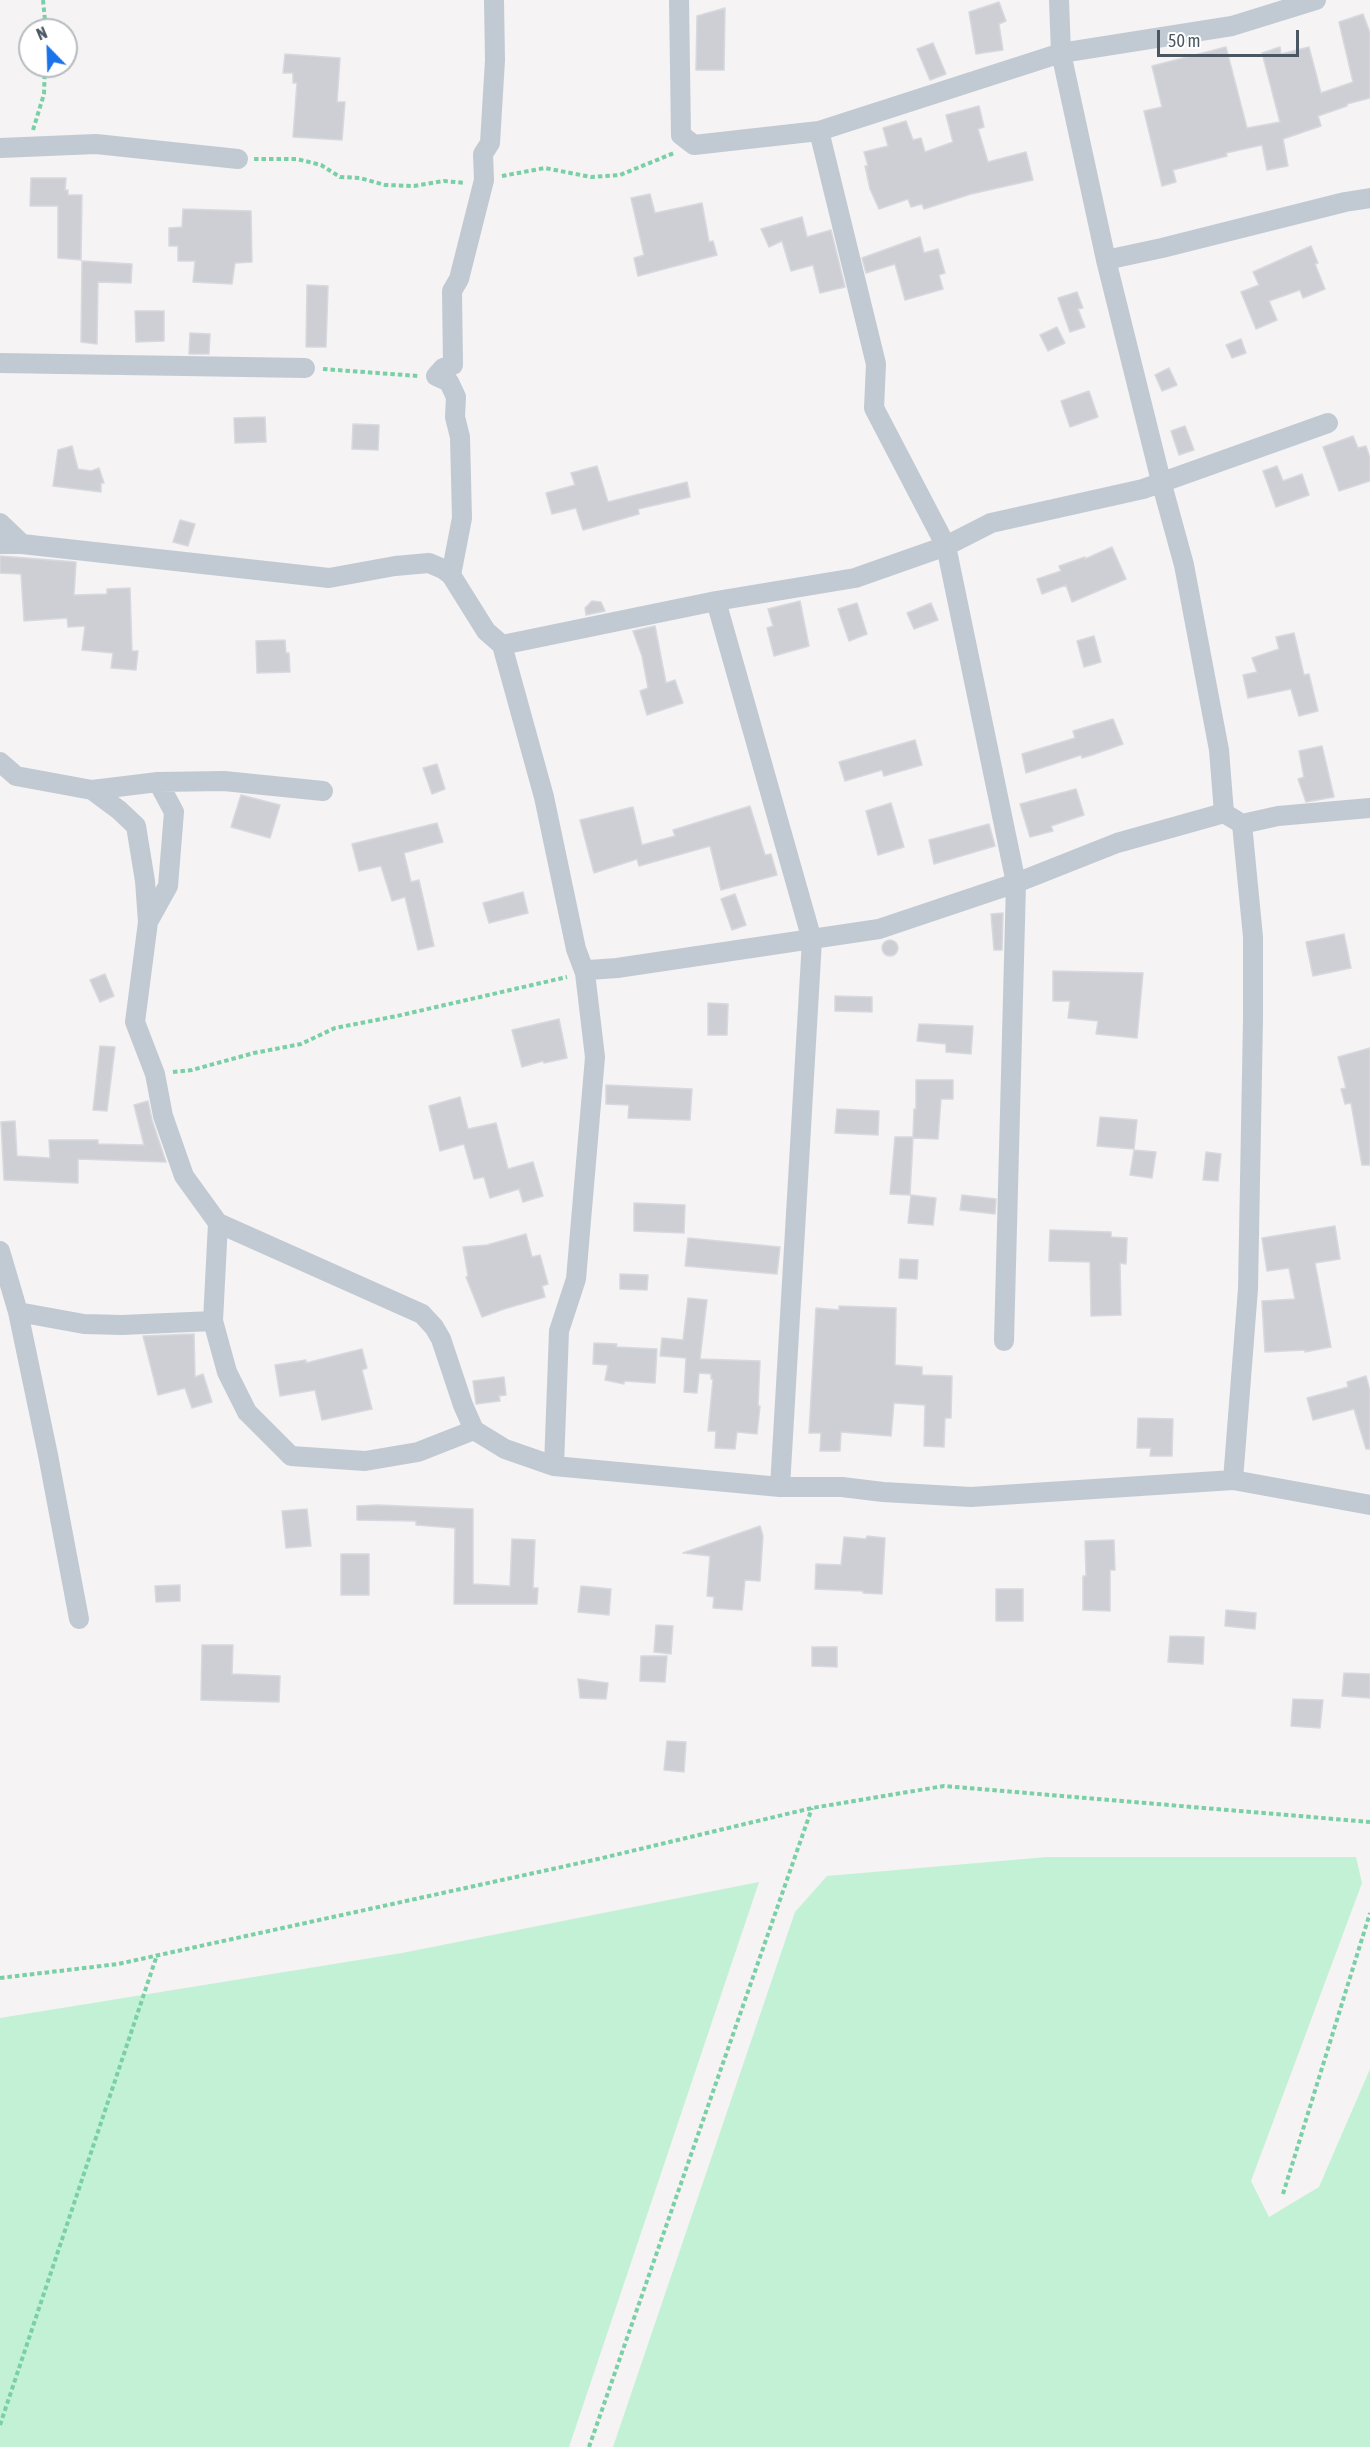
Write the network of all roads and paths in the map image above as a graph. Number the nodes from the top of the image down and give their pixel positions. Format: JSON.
{"nodes":[{"id":1,"x":43,"y":0,"type":"edge"},
{"id":2,"x":494,"y":0,"type":"edge"},
{"id":3,"x":679,"y":0,"type":"edge"},
{"id":4,"x":1059,"y":0,"type":"edge"},
{"id":5,"x":1316,"y":0,"type":"edge"},
{"id":6,"x":45,"y":18,"type":"edge"},
{"id":7,"x":1061,"y":53,"type":"junction"},
{"id":8,"x":45,"y":78,"type":"edge"},
{"id":9,"x":819,"y":131,"type":"junction"},
{"id":10,"x":28,"y":146,"type":"junction"},
{"id":11,"x":0,"y":148,"type":"edge"},
{"id":12,"x":238,"y":159,"type":"dead end"},
{"id":13,"x":1370,"y":198,"type":"edge"},
{"id":14,"x":1106,"y":260,"type":"junction"},
{"id":15,"x":0,"y":363,"type":"edge"},
{"id":16,"x":306,"y":368,"type":"joint"},
{"id":17,"x":436,"y":376,"type":"junction"},
{"id":18,"x":1328,"y":423,"type":"dead end"},
{"id":19,"x":1161,"y":481,"type":"junction"},
{"id":20,"x":0,"y":523,"type":"edge"},
{"id":21,"x":0,"y":544,"type":"edge"},
{"id":22,"x":22,"y":544,"type":"junction"},
{"id":23,"x":946,"y":546,"type":"junction"},
{"id":24,"x":451,"y":575,"type":"junction"},
{"id":25,"x":716,"y":601,"type":"junction"},
{"id":26,"x":502,"y":645,"type":"junction"},
{"id":27,"x":0,"y":762,"type":"edge"},
{"id":28,"x":158,"y":782,"type":"junction"},
{"id":29,"x":92,"y":790,"type":"junction"},
{"id":30,"x":323,"y":791,"type":"dead end"},
{"id":31,"x":1370,"y":808,"type":"edge"},
{"id":32,"x":1224,"y":813,"type":"junction"},
{"id":33,"x":1242,"y":824,"type":"junction"},
{"id":34,"x":1016,"y":883,"type":"junction"},
{"id":35,"x":148,"y":922,"type":"junction"},
{"id":36,"x":812,"y":940,"type":"junction"},
{"id":37,"x":585,"y":974,"type":"junction"},
{"id":38,"x":155,"y":1074,"type":"junction"},
{"id":39,"x":219,"y":1223,"type":"junction"},
{"id":40,"x":0,"y":1251,"type":"edge"},
{"id":41,"x":18,"y":1312,"type":"junction"},
{"id":42,"x":213,"y":1321,"type":"junction"},
{"id":43,"x":1004,"y":1341,"type":"dead end"},
{"id":44,"x":474,"y":1430,"type":"junction"},
{"id":45,"x":554,"y":1466,"type":"junction"},
{"id":46,"x":1233,"y":1480,"type":"junction"},
{"id":47,"x":780,"y":1487,"type":"junction"},
{"id":48,"x":1370,"y":1505,"type":"edge"},
{"id":49,"x":80,"y":1619,"type":"dead end"},
{"id":50,"x":812,"y":1808,"type":"junction"},
{"id":51,"x":1370,"y":1822,"type":"edge"},
{"id":52,"x":1370,"y":1913,"type":"edge"},
{"id":53,"x":157,"y":1955,"type":"junction"},
{"id":54,"x":0,"y":1978,"type":"edge"},
{"id":55,"x":1283,"y":2194,"type":"dead end"},
{"id":56,"x":0,"y":2426,"type":"edge"},
{"id":57,"x":589,"y":2447,"type":"edge"}],
"edges":[{"from":1,"to":6,"type":"path"},
{"from":2,"to":17,"type":"street"},
{"from":3,"to":9,"type":"street"},
{"from":4,"to":7,"type":"street"},
{"from":5,"to":7,"type":"street"},
{"from":7,"to":9,"type":"street"},
{"from":7,"to":14,"type":"street"},
{"from":8,"to":10,"type":"path"},
{"from":9,"to":23,"type":"street"},
{"from":10,"to":11,"type":"street"},
{"from":10,"to":12,"type":"street"},
{"from":13,"to":14,"type":"street"},
{"from":14,"to":19,"type":"street"},
{"from":15,"to":16,"type":"street"},
{"from":16,"to":17,"type":"path"},
{"from":17,"to":24,"type":"street"},
{"from":18,"to":19,"type":"street"},
{"from":19,"to":23,"type":"street"},
{"from":19,"to":32,"type":"street"},
{"from":20,"to":22,"type":"street"},
{"from":21,"to":22,"type":"street"},
{"from":22,"to":24,"type":"street"},
{"from":23,"to":25,"type":"street"},
{"from":23,"to":34,"type":"street"},
{"from":24,"to":26,"type":"street"},
{"from":25,"to":26,"type":"street"},
{"from":25,"to":36,"type":"street"},
{"from":26,"to":37,"type":"street"},
{"from":27,"to":29,"type":"street"},
{"from":28,"to":29,"type":"street"},
{"from":28,"to":30,"type":"street"},
{"from":28,"to":35,"type":"street"},
{"from":29,"to":35,"type":"street"},
{"from":31,"to":33,"type":"street"},
{"from":32,"to":33,"type":"street"},
{"from":32,"to":34,"type":"street"},
{"from":33,"to":46,"type":"street"},
{"from":34,"to":36,"type":"street"},
{"from":34,"to":43,"type":"street"},
{"from":35,"to":38,"type":"street"},
{"from":36,"to":37,"type":"street"},
{"from":36,"to":47,"type":"street"},
{"from":37,"to":38,"type":"path"},
{"from":37,"to":45,"type":"street"},
{"from":38,"to":39,"type":"street"},
{"from":39,"to":42,"type":"street"},
{"from":39,"to":44,"type":"street"},
{"from":40,"to":41,"type":"street"},
{"from":41,"to":42,"type":"street"},
{"from":41,"to":49,"type":"street"},
{"from":42,"to":44,"type":"street"},
{"from":44,"to":45,"type":"street"},
{"from":45,"to":47,"type":"street"},
{"from":46,"to":47,"type":"street"},
{"from":46,"to":48,"type":"street"},
{"from":50,"to":51,"type":"path"},
{"from":50,"to":53,"type":"path"},
{"from":50,"to":57,"type":"path"},
{"from":52,"to":55,"type":"path"},
{"from":53,"to":54,"type":"path"},
{"from":53,"to":56,"type":"path"}]}
